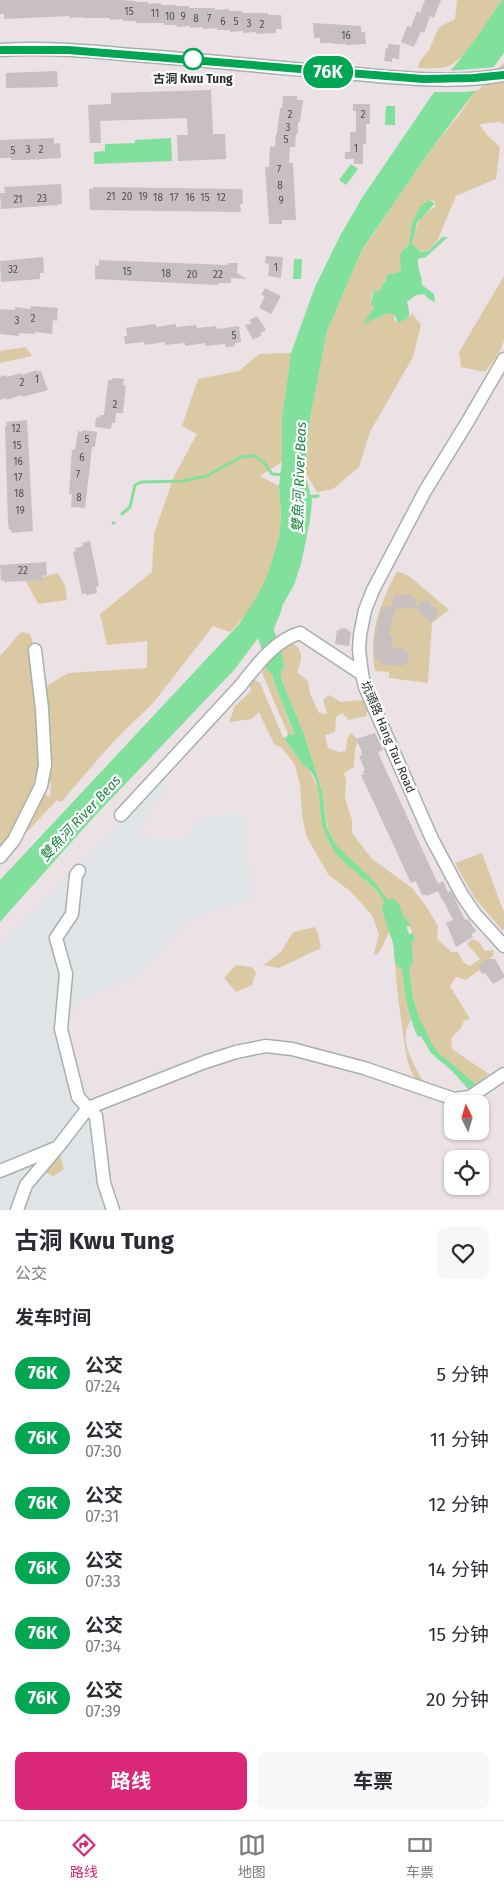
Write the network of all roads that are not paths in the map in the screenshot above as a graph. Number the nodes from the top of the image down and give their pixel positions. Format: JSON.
{"nodes":[{"id":1,"x":0,"y":50,"type":"edge"},
{"id":2,"x":504,"y":75,"type":"edge"},
{"id":3,"x":502,"y":370,"type":"edge"},
{"id":4,"x":35,"y":650,"type":"dead end"},
{"id":5,"x":362,"y":674,"type":"junction"},
{"id":6,"x":121,"y":815,"type":"dead end"},
{"id":7,"x":0,"y":857,"type":"edge"},
{"id":8,"x":79,"y":871,"type":"dead end"},
{"id":9,"x":504,"y":946,"type":"edge"},
{"id":10,"x":503,"y":1075,"type":"edge"},
{"id":11,"x":88,"y":1108,"type":"junction"},
{"id":12,"x":58,"y":1147,"type":"junction"},
{"id":13,"x":0,"y":1170,"type":"edge"},
{"id":14,"x":17,"y":1210,"type":"edge"},
{"id":15,"x":113,"y":1210,"type":"edge"}],
"edges":[{"from":1,"to":2,"type":"street"},
{"from":3,"to":5,"type":"street","name":"坑頭路 Hang Tau Road"},
{"from":4,"to":7,"type":"street"},
{"from":5,"to":6,"type":"street"},
{"from":5,"to":9,"type":"street","name":"坑頭路 Hang Tau Road"},
{"from":8,"to":11,"type":"street"},
{"from":10,"to":11,"type":"street"},
{"from":11,"to":12,"type":"street"},
{"from":11,"to":15,"type":"street"},
{"from":12,"to":13,"type":"street"},
{"from":12,"to":14,"type":"street"}]}
